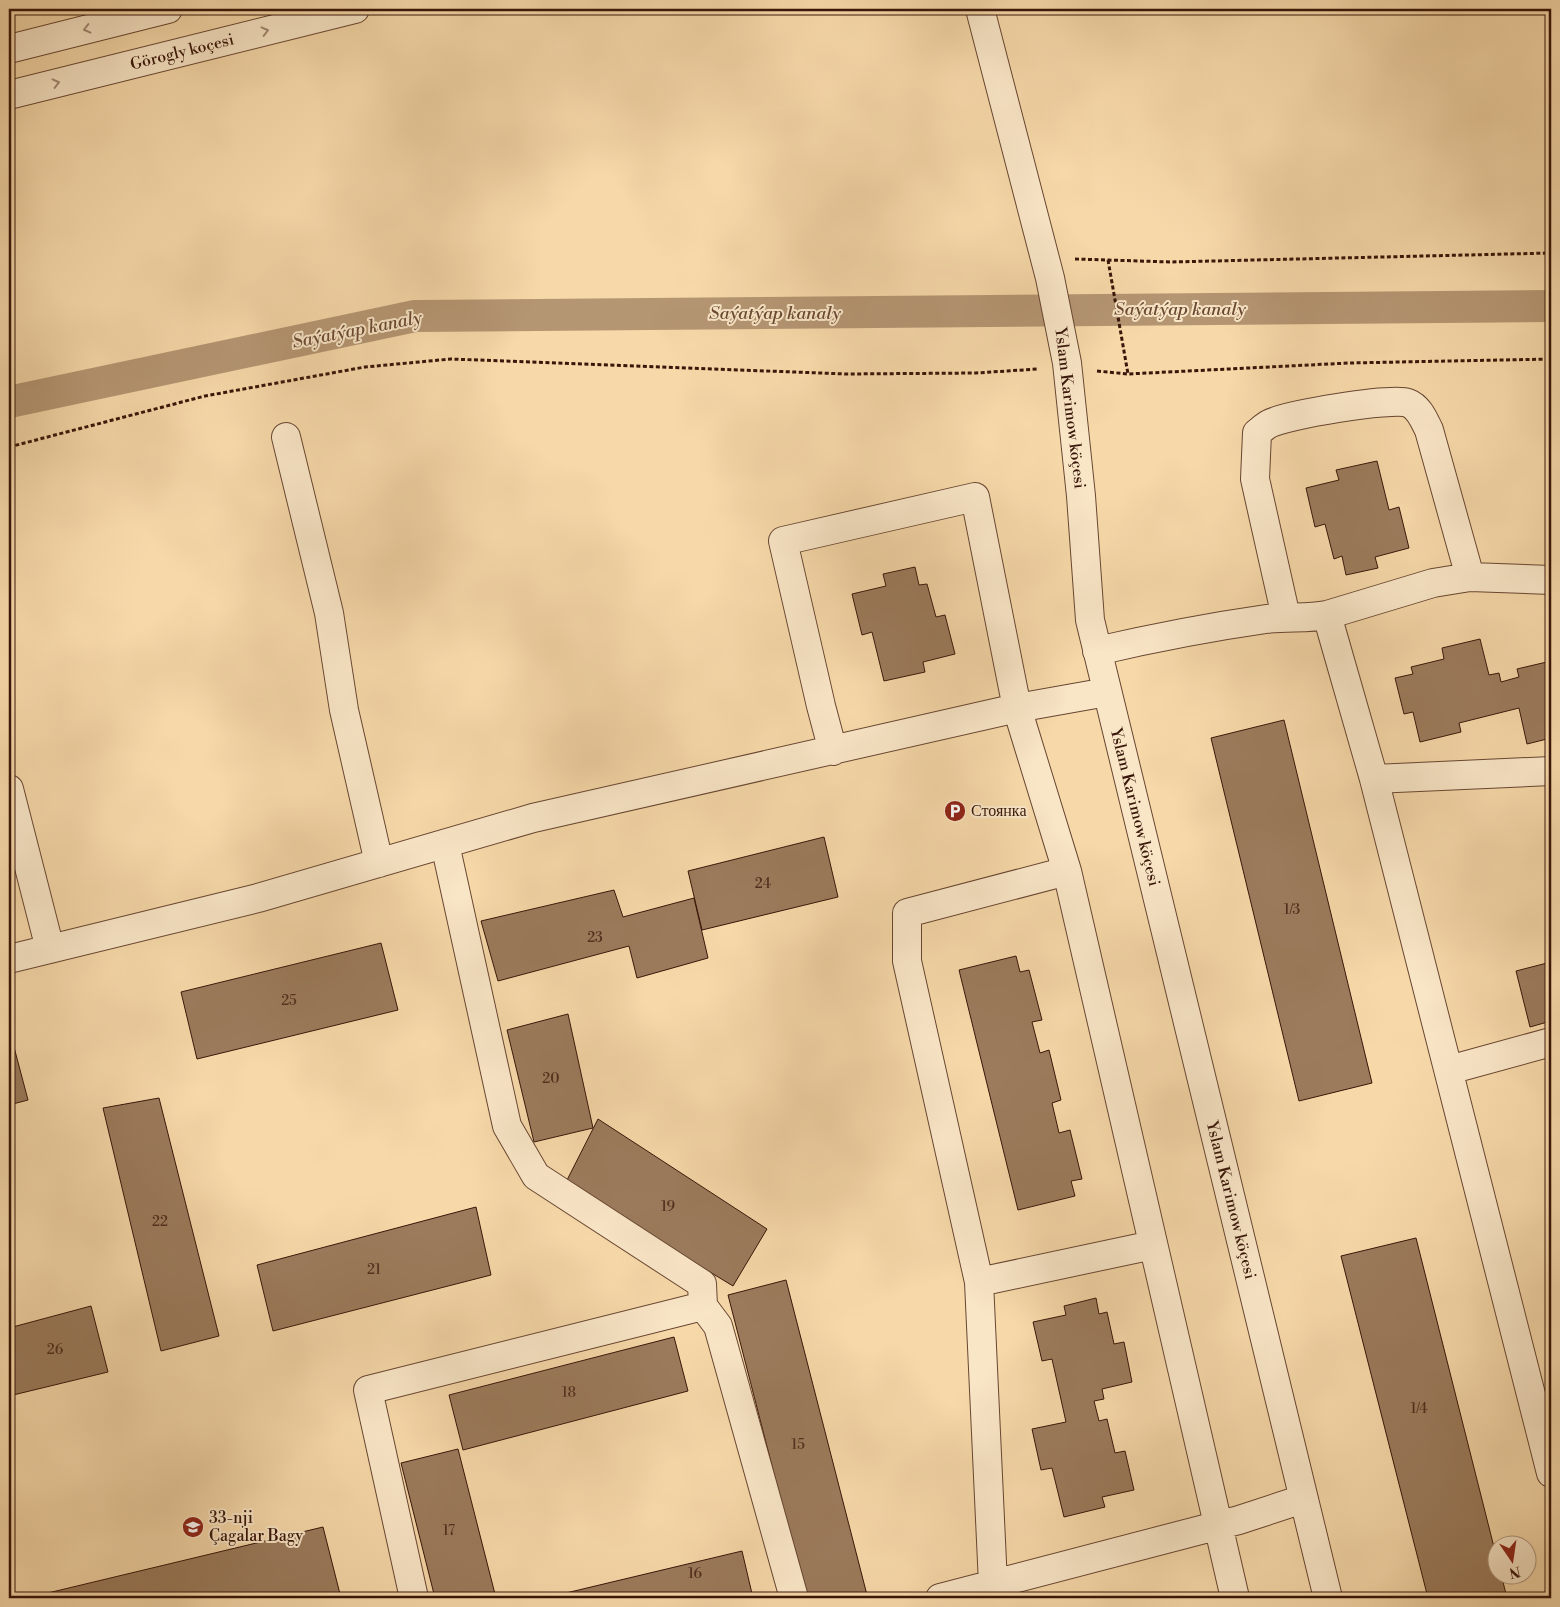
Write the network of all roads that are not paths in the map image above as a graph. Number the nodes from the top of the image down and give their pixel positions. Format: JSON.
{"nodes":[{"id":1,"x":168,"y":9,"type":"edge"},
{"id":2,"x":355,"y":9,"type":"edge"},
{"id":3,"x":980,"y":9,"type":"edge"},
{"id":4,"x":9,"y":49,"type":"edge"},
{"id":5,"x":9,"y":95,"type":"edge"},
{"id":6,"x":286,"y":437,"type":"dead end"},
{"id":7,"x":1470,"y":577,"type":"junction"},
{"id":8,"x":1551,"y":580,"type":"edge"},
{"id":9,"x":1327,"y":614,"type":"junction"},
{"id":10,"x":1286,"y":617,"type":"junction"},
{"id":11,"x":1097,"y":651,"type":"junction"},
{"id":12,"x":1107,"y":692,"type":"junction"},
{"id":13,"x":1017,"y":708,"type":"junction"},
{"id":14,"x":834,"y":751,"type":"junction"},
{"id":15,"x":1551,"y":771,"type":"edge"},
{"id":16,"x":1374,"y":779,"type":"junction"},
{"id":17,"x":9,"y":789,"type":"edge"},
{"id":18,"x":444,"y":844,"type":"junction"},
{"id":19,"x":379,"y":863,"type":"junction"},
{"id":20,"x":1066,"y":871,"type":"junction"},
{"id":21,"x":50,"y":949,"type":"junction"},
{"id":22,"x":9,"y":959,"type":"edge"},
{"id":23,"x":1551,"y":1042,"type":"edge"},
{"id":24,"x":1449,"y":1070,"type":"junction"},
{"id":25,"x":1153,"y":1245,"type":"junction"},
{"id":26,"x":979,"y":1282,"type":"junction"},
{"id":27,"x":703,"y":1306,"type":"junction"},
{"id":28,"x":1551,"y":1473,"type":"edge"},
{"id":29,"x":1303,"y":1498,"type":"junction"},
{"id":30,"x":1218,"y":1525,"type":"junction"},
{"id":31,"x":994,"y":1584,"type":"junction"},
{"id":32,"x":414,"y":1598,"type":"edge"},
{"id":33,"x":794,"y":1598,"type":"edge"},
{"id":34,"x":940,"y":1598,"type":"edge"},
{"id":35,"x":1235,"y":1598,"type":"edge"},
{"id":36,"x":1328,"y":1598,"type":"edge"}],
"edges":[{"from":1,"to":4,"type":"street","one_way":true},
{"from":5,"to":2,"type":"street","name":"Görogly koçesi","one_way":true},
{"from":3,"to":11,"type":"street","name":"Yslam Karimow köçesi"},
{"from":6,"to":19,"type":"street"},
{"from":7,"to":8,"type":"street"},
{"from":7,"to":9,"type":"street"},
{"from":7,"to":10,"type":"street"},
{"from":9,"to":10,"type":"street"},
{"from":9,"to":16,"type":"street"},
{"from":10,"to":11,"type":"street"},
{"from":11,"to":12,"type":"street","name":"Yslam Karimow köçesi"},
{"from":12,"to":13,"type":"street"},
{"from":12,"to":29,"type":"street","name":"Yslam Karimow köçesi"},
{"from":13,"to":14,"type":"street"},
{"from":13,"to":14,"type":"street"},
{"from":13,"to":20,"type":"street"},
{"from":14,"to":18,"type":"street"},
{"from":15,"to":16,"type":"street"},
{"from":16,"to":24,"type":"street"},
{"from":17,"to":21,"type":"street"},
{"from":18,"to":19,"type":"street"},
{"from":18,"to":27,"type":"street"},
{"from":19,"to":21,"type":"street"},
{"from":20,"to":25,"type":"street"},
{"from":20,"to":26,"type":"street"},
{"from":21,"to":22,"type":"street"},
{"from":23,"to":24,"type":"street"},
{"from":24,"to":28,"type":"street"},
{"from":25,"to":26,"type":"street"},
{"from":25,"to":30,"type":"street"},
{"from":26,"to":31,"type":"street"},
{"from":27,"to":32,"type":"street"},
{"from":27,"to":33,"type":"street"},
{"from":29,"to":30,"type":"street"},
{"from":29,"to":36,"type":"street","name":"Yslam Karimow köçesi"},
{"from":30,"to":31,"type":"street"},
{"from":30,"to":35,"type":"street"},
{"from":31,"to":34,"type":"street"}]}
